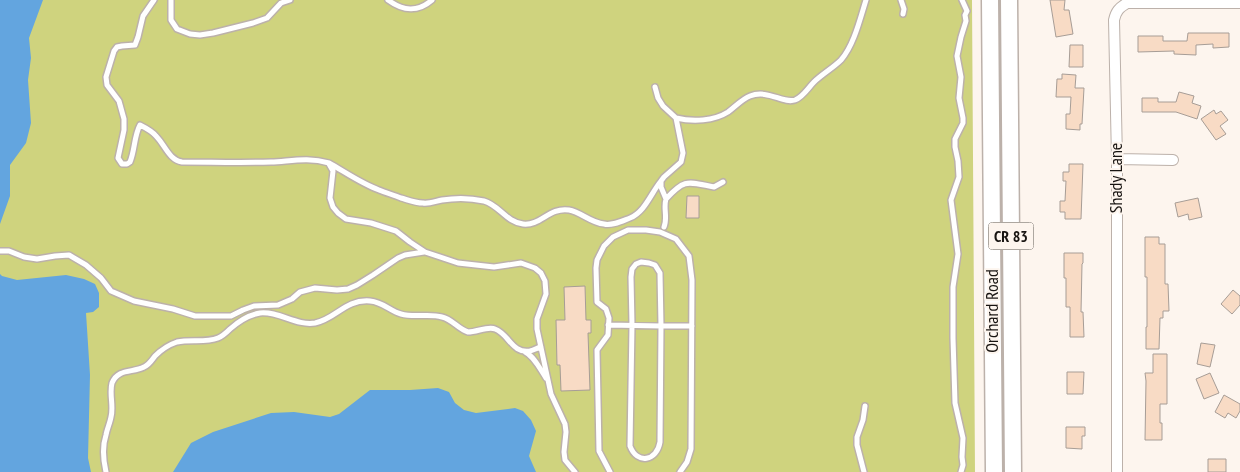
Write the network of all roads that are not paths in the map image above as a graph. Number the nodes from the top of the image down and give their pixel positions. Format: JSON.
{"nodes":[{"id":1,"x":154,"y":0,"type":"edge"},
{"id":2,"x":171,"y":0,"type":"edge"},
{"id":3,"x":290,"y":0,"type":"edge"},
{"id":4,"x":388,"y":0,"type":"edge"},
{"id":5,"x":432,"y":0,"type":"edge"},
{"id":6,"x":866,"y":0,"type":"edge"},
{"id":7,"x":901,"y":0,"type":"edge"},
{"id":8,"x":962,"y":0,"type":"edge"},
{"id":9,"x":990,"y":0,"type":"edge"},
{"id":10,"x":1009,"y":0,"type":"edge"},
{"id":11,"x":1240,"y":3,"type":"edge"},
{"id":12,"x":903,"y":14,"type":"dead end"},
{"id":13,"x":655,"y":87,"type":"dead end"},
{"id":14,"x":676,"y":118,"type":"junction"},
{"id":15,"x":1117,"y":159,"type":"junction"},
{"id":16,"x":1173,"y":160,"type":"dead end"},
{"id":17,"x":328,"y":163,"type":"junction"},
{"id":18,"x":661,"y":181,"type":"junction"},
{"id":19,"x":723,"y":182,"type":"dead end"},
{"id":20,"x":666,"y":199,"type":"junction"},
{"id":21,"x":664,"y":227,"type":"dead end"},
{"id":22,"x":0,"y":251,"type":"edge"},
{"id":23,"x":425,"y":252,"type":"junction"},
{"id":24,"x":608,"y":325,"type":"junction"},
{"id":25,"x":632,"y":326,"type":"junction"},
{"id":26,"x":661,"y":326,"type":"junction"},
{"id":27,"x":692,"y":326,"type":"junction"},
{"id":28,"x":541,"y":346,"type":"junction"},
{"id":29,"x":519,"y":350,"type":"junction"},
{"id":30,"x":551,"y":394,"type":"junction"},
{"id":31,"x":865,"y":406,"type":"dead end"},
{"id":32,"x":106,"y":472,"type":"edge"},
{"id":33,"x":575,"y":472,"type":"edge"},
{"id":34,"x":610,"y":472,"type":"edge"},
{"id":35,"x":680,"y":472,"type":"edge"},
{"id":36,"x":864,"y":472,"type":"edge"},
{"id":37,"x":961,"y":472,"type":"edge"},
{"id":38,"x":994,"y":472,"type":"edge"},
{"id":39,"x":1013,"y":472,"type":"edge"},
{"id":40,"x":1117,"y":472,"type":"edge"}],
"edges":[{"from":1,"to":17,"type":"lane"},
{"from":2,"to":3,"type":"lane"},
{"from":4,"to":5,"type":"lane"},
{"from":6,"to":14,"type":"lane"},
{"from":7,"to":12,"type":"lane"},
{"from":8,"to":37,"type":"lane"},
{"from":9,"to":38,"type":"main road","name":"Orchard Road","number":"CR 83"},
{"from":10,"to":39,"type":"main road","name":"Orchard Road","number":"CR 83"},
{"from":11,"to":15,"type":"street","name":"Shady Lane"},
{"from":13,"to":14,"type":"lane"},
{"from":14,"to":18,"type":"lane"},
{"from":15,"to":16,"type":"street"},
{"from":15,"to":40,"type":"street","name":"Shady Lane"},
{"from":17,"to":18,"type":"lane"},
{"from":17,"to":23,"type":"lane"},
{"from":18,"to":20,"type":"lane"},
{"from":19,"to":20,"type":"lane"},
{"from":20,"to":21,"type":"lane"},
{"from":22,"to":23,"type":"lane"},
{"from":23,"to":28,"type":"lane"},
{"from":24,"to":25,"type":"lane"},
{"from":24,"to":27,"type":"lane"},
{"from":24,"to":34,"type":"lane"},
{"from":25,"to":26,"type":"lane"},
{"from":25,"to":26,"type":"lane"},
{"from":25,"to":26,"type":"lane"},
{"from":26,"to":27,"type":"lane"},
{"from":27,"to":35,"type":"lane"},
{"from":28,"to":29,"type":"lane"},
{"from":28,"to":30,"type":"lane"},
{"from":29,"to":30,"type":"lane"},
{"from":29,"to":32,"type":"lane"},
{"from":30,"to":33,"type":"lane"},
{"from":31,"to":36,"type":"lane"}]}
